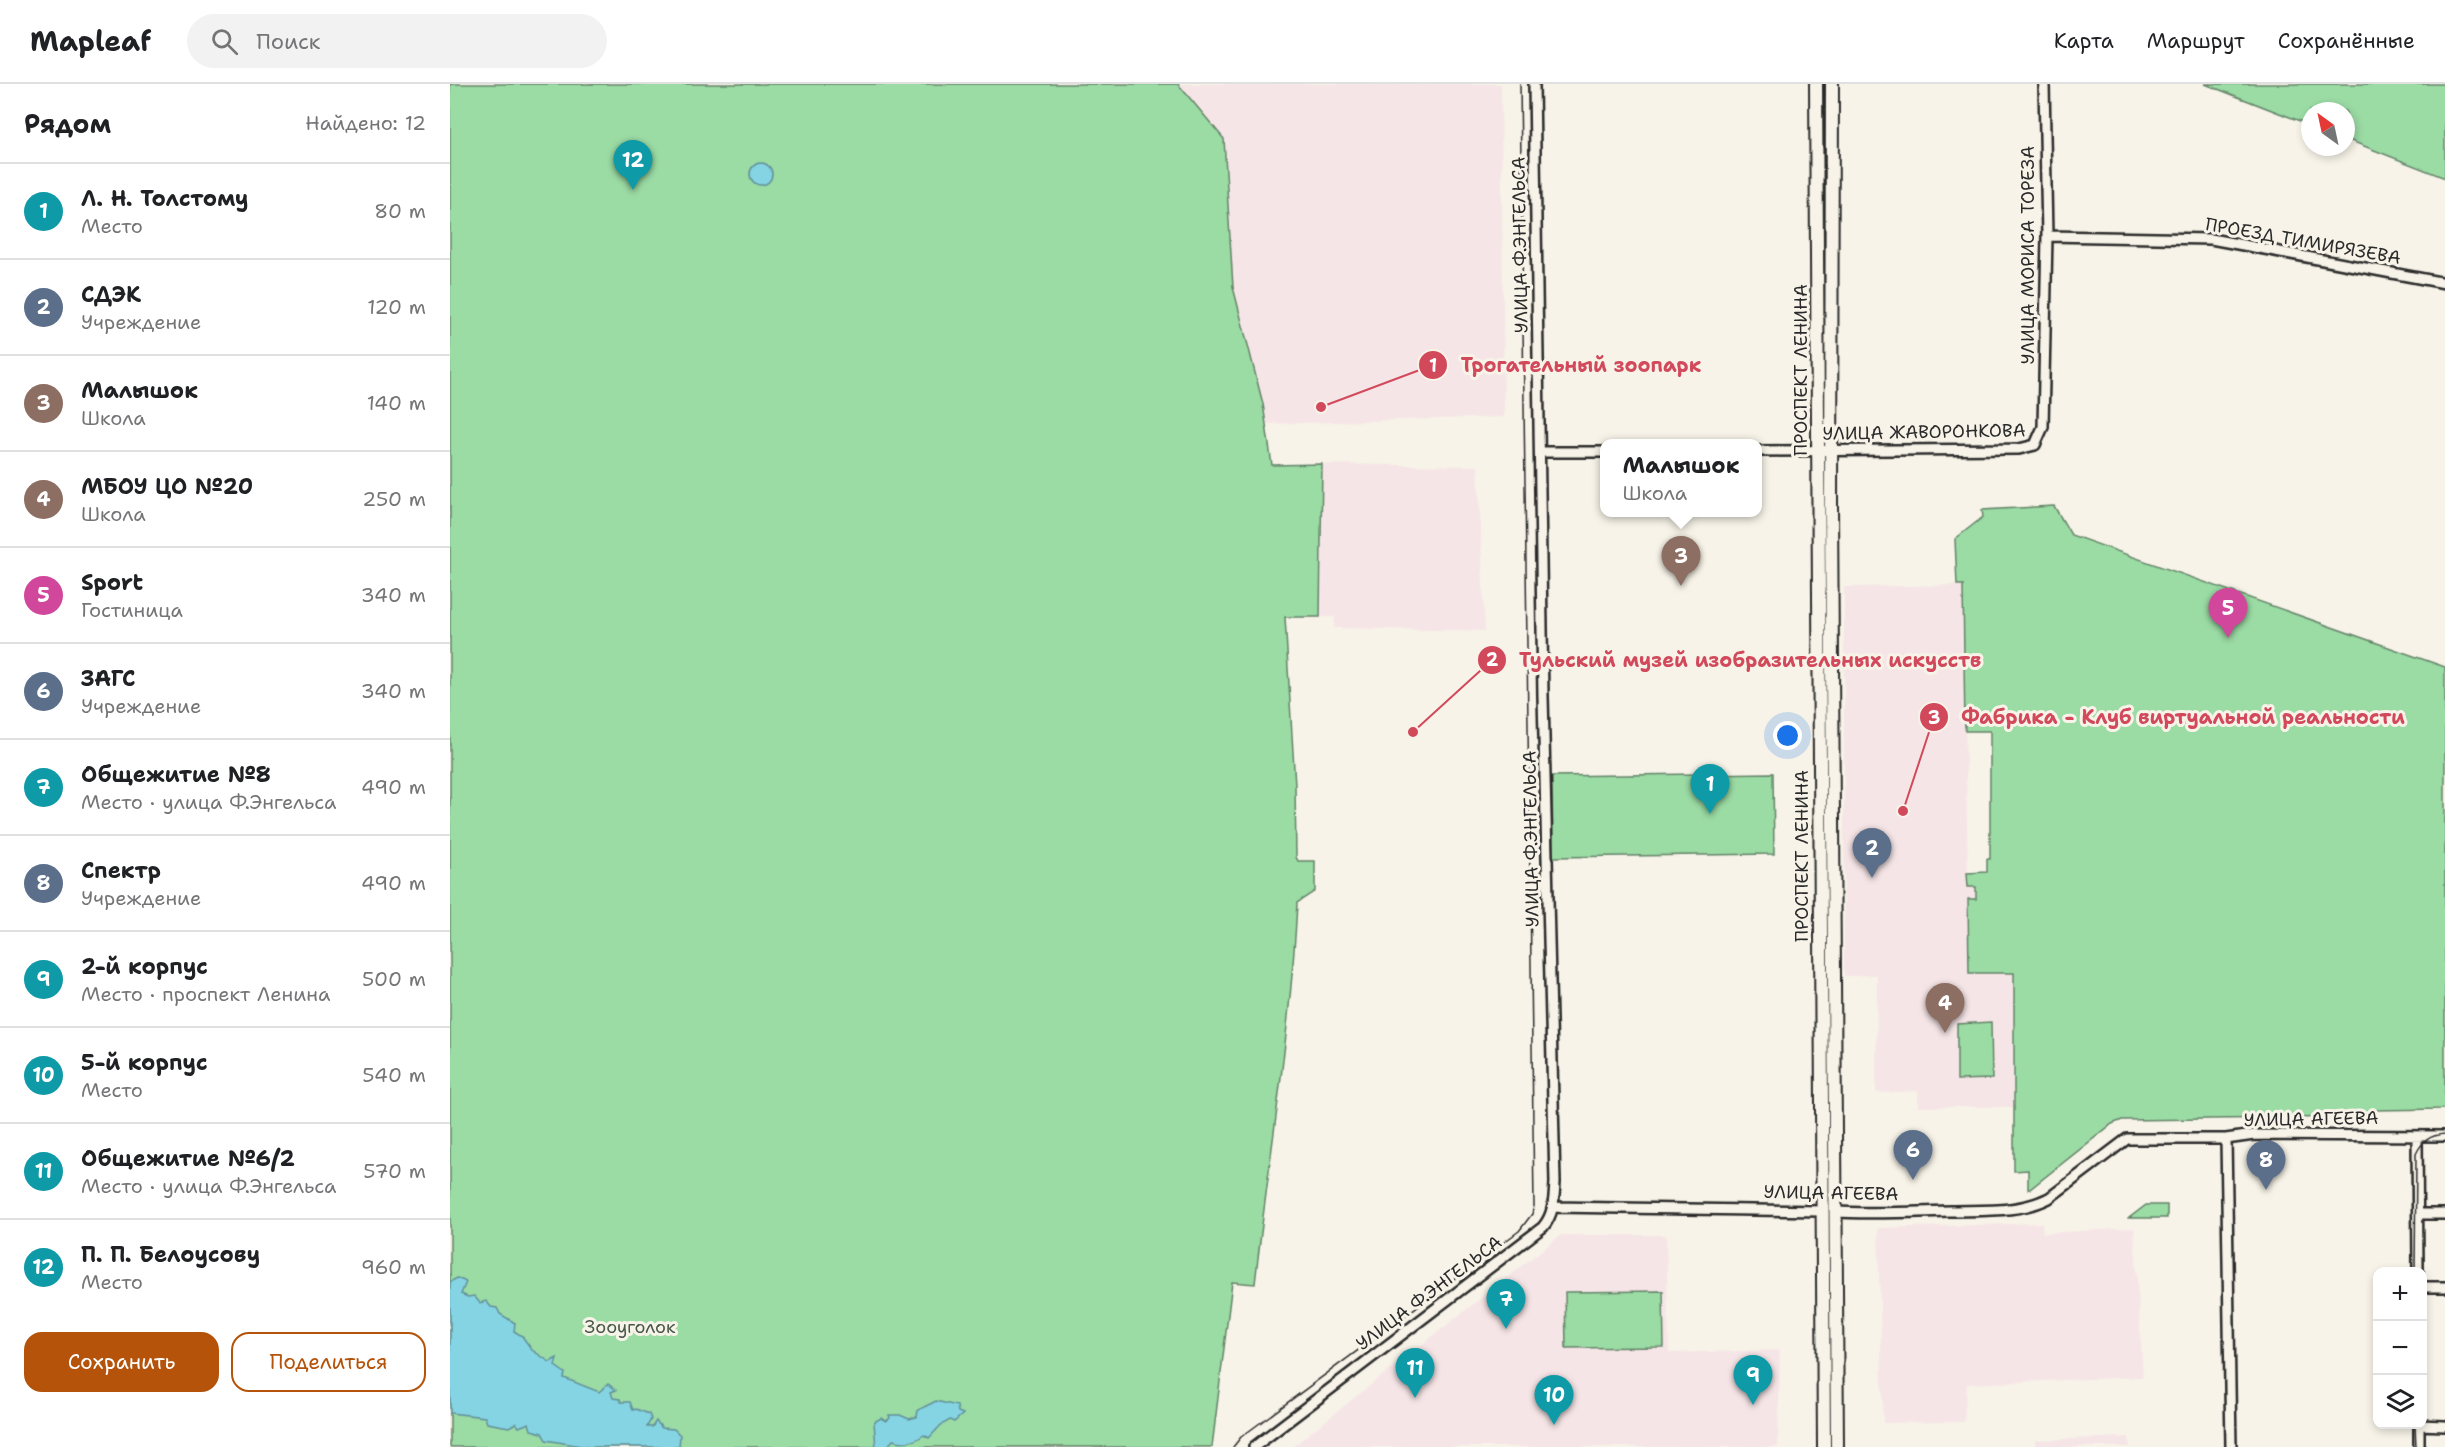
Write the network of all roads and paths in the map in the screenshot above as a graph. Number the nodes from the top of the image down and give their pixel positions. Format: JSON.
{"nodes":[{"id":1,"x":1534,"y":84,"type":"edge"},
{"id":2,"x":1816,"y":84,"type":"edge"},
{"id":3,"x":1832,"y":84,"type":"edge"},
{"id":4,"x":2044,"y":84,"type":"edge"},
{"id":5,"x":2047,"y":236,"type":"junction"},
{"id":6,"x":2445,"y":283,"type":"edge"},
{"id":7,"x":2043,"y":427,"type":"joint"},
{"id":8,"x":1762,"y":451,"type":"edge"},
{"id":9,"x":1825,"y":451,"type":"junction"},
{"id":10,"x":1540,"y":452,"type":"junction"},
{"id":11,"x":1600,"y":452,"type":"edge"},
{"id":12,"x":2417,"y":1136,"type":"junction"},
{"id":13,"x":2445,"y":1136,"type":"edge"},
{"id":14,"x":2226,"y":1139,"type":"junction"},
{"id":15,"x":1553,"y":1208,"type":"junction"},
{"id":16,"x":1829,"y":1211,"type":"junction"},
{"id":17,"x":2418,"y":1214,"type":"junction"},
{"id":18,"x":2445,"y":1214,"type":"edge"},
{"id":19,"x":2418,"y":1267,"type":"edge"},
{"id":20,"x":2427,"y":1287,"type":"edge"},
{"id":21,"x":2445,"y":1287,"type":"edge"},
{"id":22,"x":2427,"y":1425,"type":"edge"},
{"id":23,"x":2445,"y":1426,"type":"edge"},
{"id":24,"x":2419,"y":1429,"type":"edge"},
{"id":25,"x":1254,"y":1447,"type":"edge"},
{"id":26,"x":1824,"y":1447,"type":"edge"},
{"id":27,"x":1837,"y":1447,"type":"edge"},
{"id":28,"x":2231,"y":1447,"type":"edge"},
{"id":29,"x":2419,"y":1447,"type":"edge"}],
"edges":[{"from":1,"to":10,"type":"street","name":"УЛИЦА Ф.ЭНГЕЛЬСА"},
{"from":2,"to":9,"type":"main road","name":"ПРОСПЕКТ ЛЕНИНА"},
{"from":3,"to":9,"type":"main road","name":"ПРОСПЕКТ ЛЕНИНА"},
{"from":4,"to":5,"type":"street","name":"УЛИЦА МОРИСА ТОРЕЗА"},
{"from":5,"to":6,"type":"street","name":"ПРОЕЗД ТИМИРЯЗЕВА"},
{"from":5,"to":7,"type":"street","name":"УЛИЦА МОРИСА ТОРЕЗА"},
{"from":7,"to":9,"type":"street","name":"УЛИЦА ЖАВОРОНКОВА"},
{"from":8,"to":9,"type":"street","name":"УЛИЦА ЖАВОРОНКОВА"},
{"from":9,"to":16,"type":"main road","name":"ПРОСПЕКТ ЛЕНИНА"},
{"from":10,"to":11,"type":"street"},
{"from":10,"to":15,"type":"street","name":"УЛИЦА Ф.ЭНГЕЛЬСА"},
{"from":12,"to":13,"type":"street","name":"УЛИЦА АГЕЕВА"},
{"from":12,"to":14,"type":"street","name":"УЛИЦА АГЕЕВА"},
{"from":12,"to":17,"type":"street"},
{"from":14,"to":16,"type":"street","name":"УЛИЦА АГЕЕВА"},
{"from":14,"to":28,"type":"street"},
{"from":15,"to":16,"type":"street","name":"УЛИЦА АГЕЕВА"},
{"from":15,"to":25,"type":"street","name":"УЛИЦА Ф.ЭНГЕЛЬСА"},
{"from":16,"to":26,"type":"main road","name":"ПРОСПЕКТ ЛЕНИНА"},
{"from":16,"to":27,"type":"main road","name":"ПРОСПЕКТ ЛЕНИНА"},
{"from":17,"to":18,"type":"street"},
{"from":17,"to":19,"type":"street"},
{"from":20,"to":21,"type":"street"},
{"from":22,"to":23,"type":"street"},
{"from":24,"to":29,"type":"street"}]}
